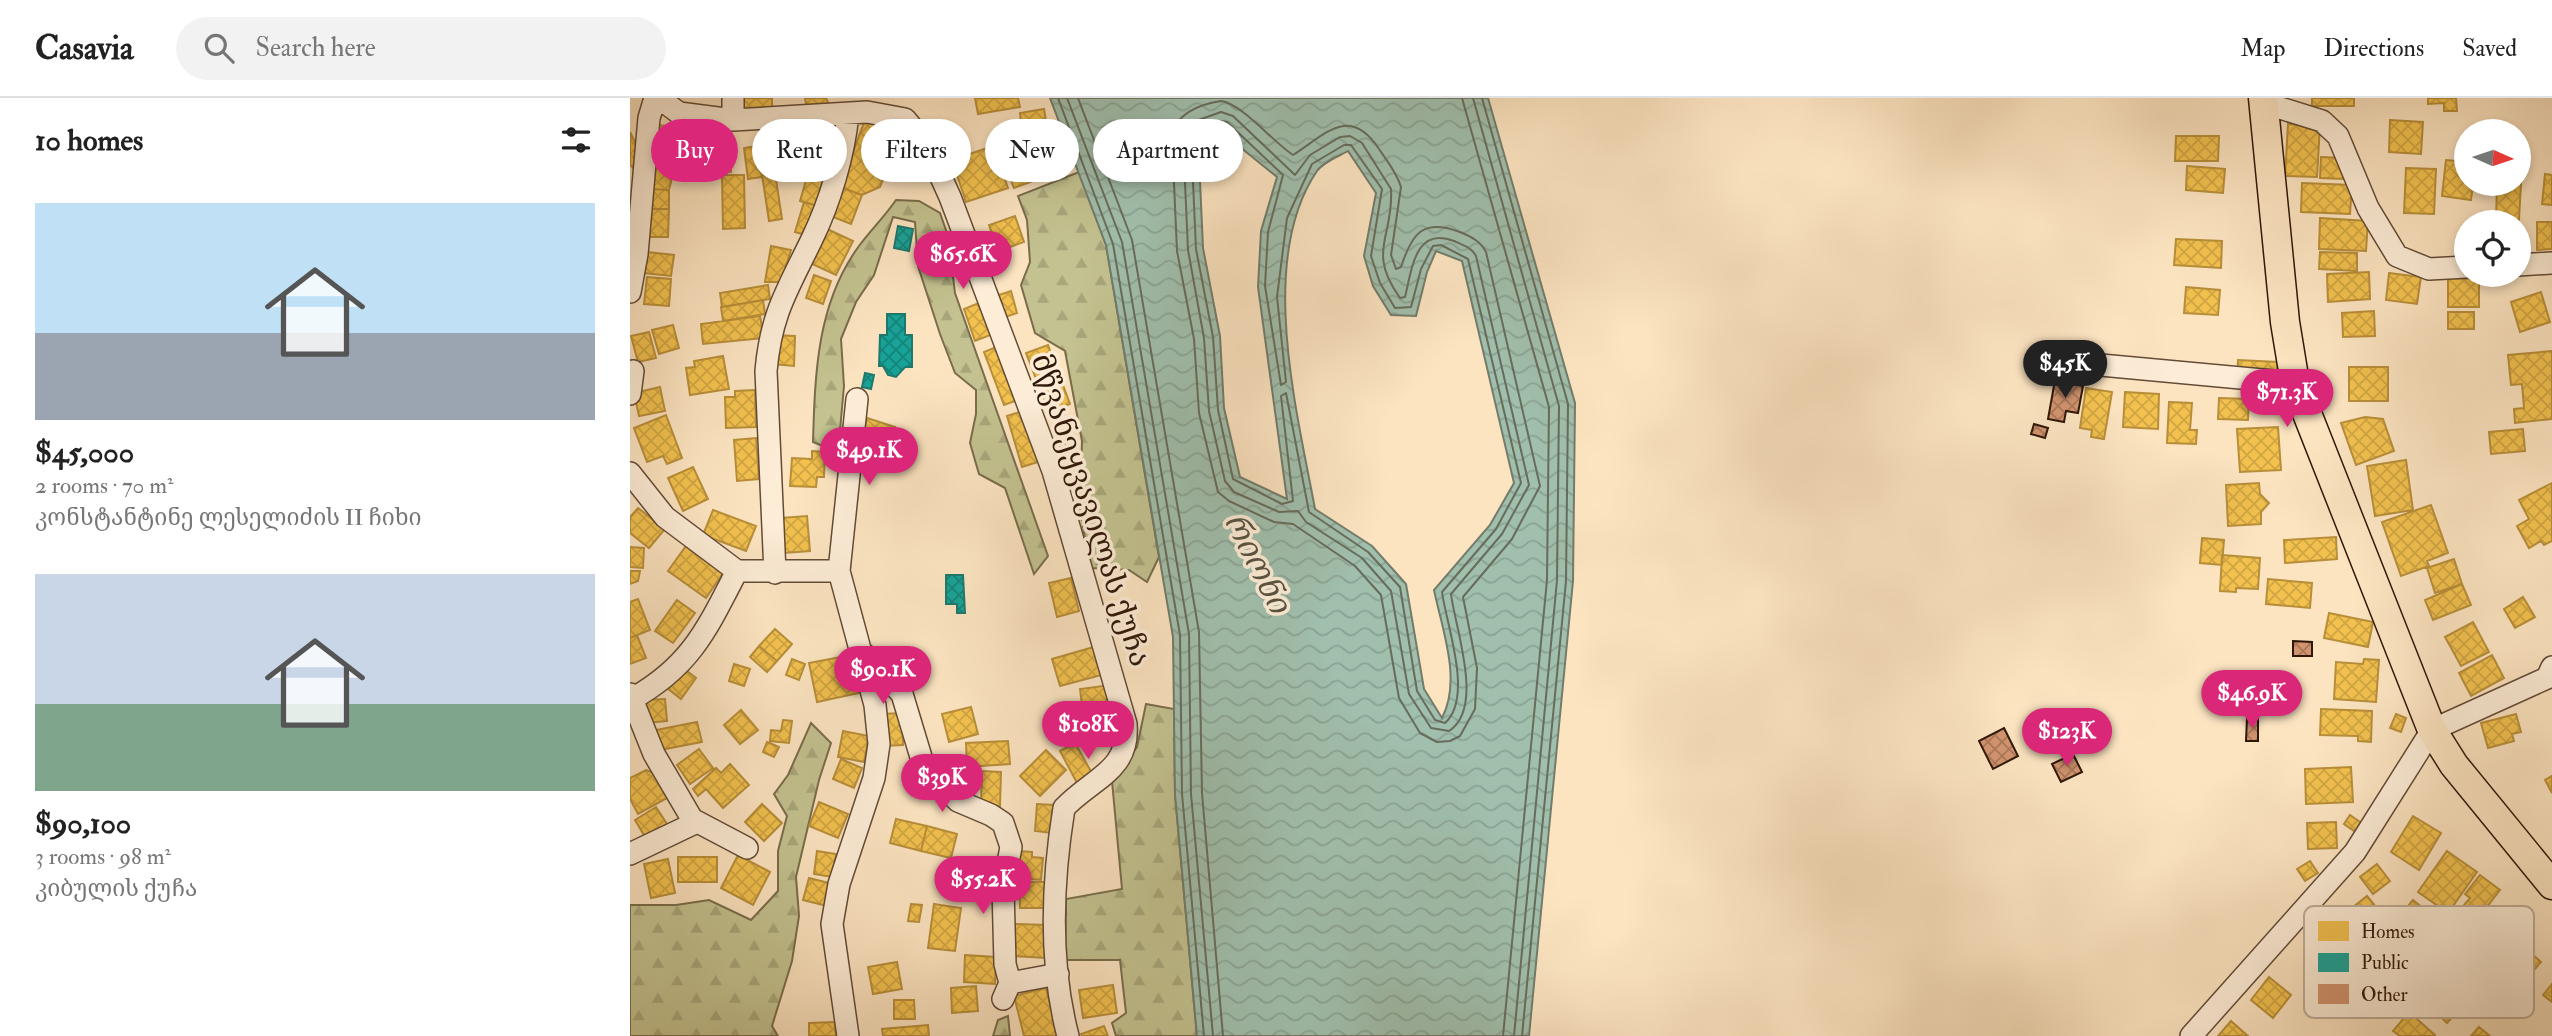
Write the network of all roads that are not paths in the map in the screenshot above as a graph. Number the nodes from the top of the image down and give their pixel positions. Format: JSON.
{"nodes":[{"id":1,"x":657,"y":98,"type":"edge"},
{"id":2,"x":733,"y":98,"type":"edge"},
{"id":3,"x":2264,"y":100,"type":"edge"},
{"id":4,"x":858,"y":113,"type":"junction"},
{"id":5,"x":725,"y":119,"type":"edge"},
{"id":6,"x":733,"y":119,"type":"edge"},
{"id":7,"x":738,"y":120,"type":"edge"},
{"id":8,"x":2552,"y":264,"type":"edge"},
{"id":9,"x":2531,"y":265,"type":"edge"},
{"id":10,"x":2454,"y":267,"type":"edge"},
{"id":11,"x":630,"y":292,"type":"edge"},
{"id":12,"x":2090,"y":364,"type":"dead end"},
{"id":13,"x":634,"y":371,"type":"dead end"},
{"id":14,"x":2295,"y":383,"type":"junction"},
{"id":15,"x":630,"y":394,"type":"edge"},
{"id":16,"x":858,"y":399,"type":"dead end"},
{"id":17,"x":630,"y":473,"type":"edge"},
{"id":18,"x":839,"y":571,"type":"junction"},
{"id":19,"x":737,"y":572,"type":"junction"},
{"id":20,"x":775,"y":573,"type":"junction"},
{"id":21,"x":860,"y":649,"type":"junction"},
{"id":22,"x":2552,"y":667,"type":"edge"},
{"id":23,"x":631,"y":697,"type":"edge"},
{"id":24,"x":2432,"y":730,"type":"junction"},
{"id":25,"x":697,"y":822,"type":"junction"},
{"id":26,"x":747,"y":848,"type":"dead end"},
{"id":27,"x":630,"y":854,"type":"edge"},
{"id":28,"x":2552,"y":885,"type":"edge"},
{"id":29,"x":2307,"y":906,"type":"edge"},
{"id":30,"x":2304,"y":910,"type":"edge"},
{"id":31,"x":1058,"y":974,"type":"junction"},
{"id":32,"x":848,"y":1036,"type":"edge"},
{"id":33,"x":1068,"y":1036,"type":"edge"},
{"id":34,"x":2192,"y":1036,"type":"edge"}],
"edges":[{"from":1,"to":5,"type":"street","name":"მწვანეყვავილას ქუჩა"},
{"from":1,"to":11,"type":"street"},
{"from":2,"to":6,"type":"street"},
{"from":3,"to":10,"type":"street"},
{"from":3,"to":14,"type":"main road"},
{"from":4,"to":7,"type":"street","name":"მწვანეყვავილას ქუჩა"},
{"from":4,"to":20,"type":"street"},
{"from":4,"to":31,"type":"street","name":"მწვანეყვავილას ქუჩა"},
{"from":8,"to":9,"type":"street"},
{"from":12,"to":14,"type":"street"},
{"from":13,"to":15,"type":"street"},
{"from":14,"to":24,"type":"main road"},
{"from":16,"to":18,"type":"street"},
{"from":17,"to":19,"type":"street"},
{"from":18,"to":20,"type":"street"},
{"from":18,"to":21,"type":"street"},
{"from":19,"to":20,"type":"street"},
{"from":19,"to":23,"type":"street"},
{"from":21,"to":31,"type":"street"},
{"from":21,"to":32,"type":"street"},
{"from":22,"to":24,"type":"street"},
{"from":23,"to":25,"type":"street"},
{"from":24,"to":28,"type":"main road"},
{"from":24,"to":29,"type":"street"},
{"from":25,"to":26,"type":"street"},
{"from":25,"to":27,"type":"street"},
{"from":30,"to":34,"type":"street"},
{"from":31,"to":33,"type":"street","name":"მწვანეყვავილას ქუჩა"}]}
